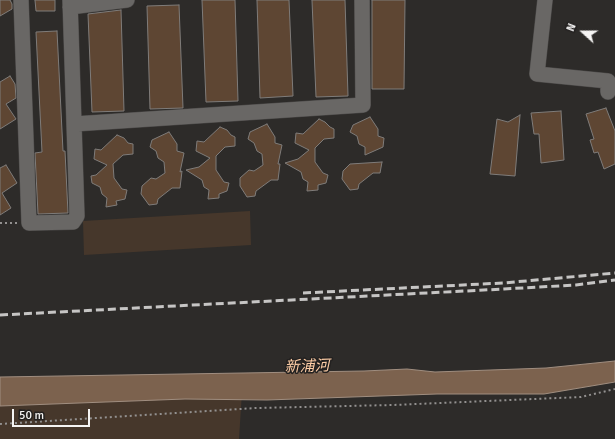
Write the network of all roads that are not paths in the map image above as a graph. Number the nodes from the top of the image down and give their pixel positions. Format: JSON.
{"nodes":[{"id":1,"x":21,"y":0,"type":"edge"},
{"id":2,"x":127,"y":0,"type":"edge"},
{"id":3,"x":362,"y":0,"type":"edge"},
{"id":4,"x":544,"y":0,"type":"edge"},
{"id":5,"x":70,"y":4,"type":"edge"},
{"id":6,"x":608,"y":92,"type":"dead end"},
{"id":7,"x":74,"y":124,"type":"junction"}],
"edges":[{"from":1,"to":7,"type":"lane"},
{"from":2,"to":5,"type":"lane"},
{"from":3,"to":7,"type":"lane"},
{"from":4,"to":6,"type":"lane"},
{"from":5,"to":7,"type":"lane"}]}
